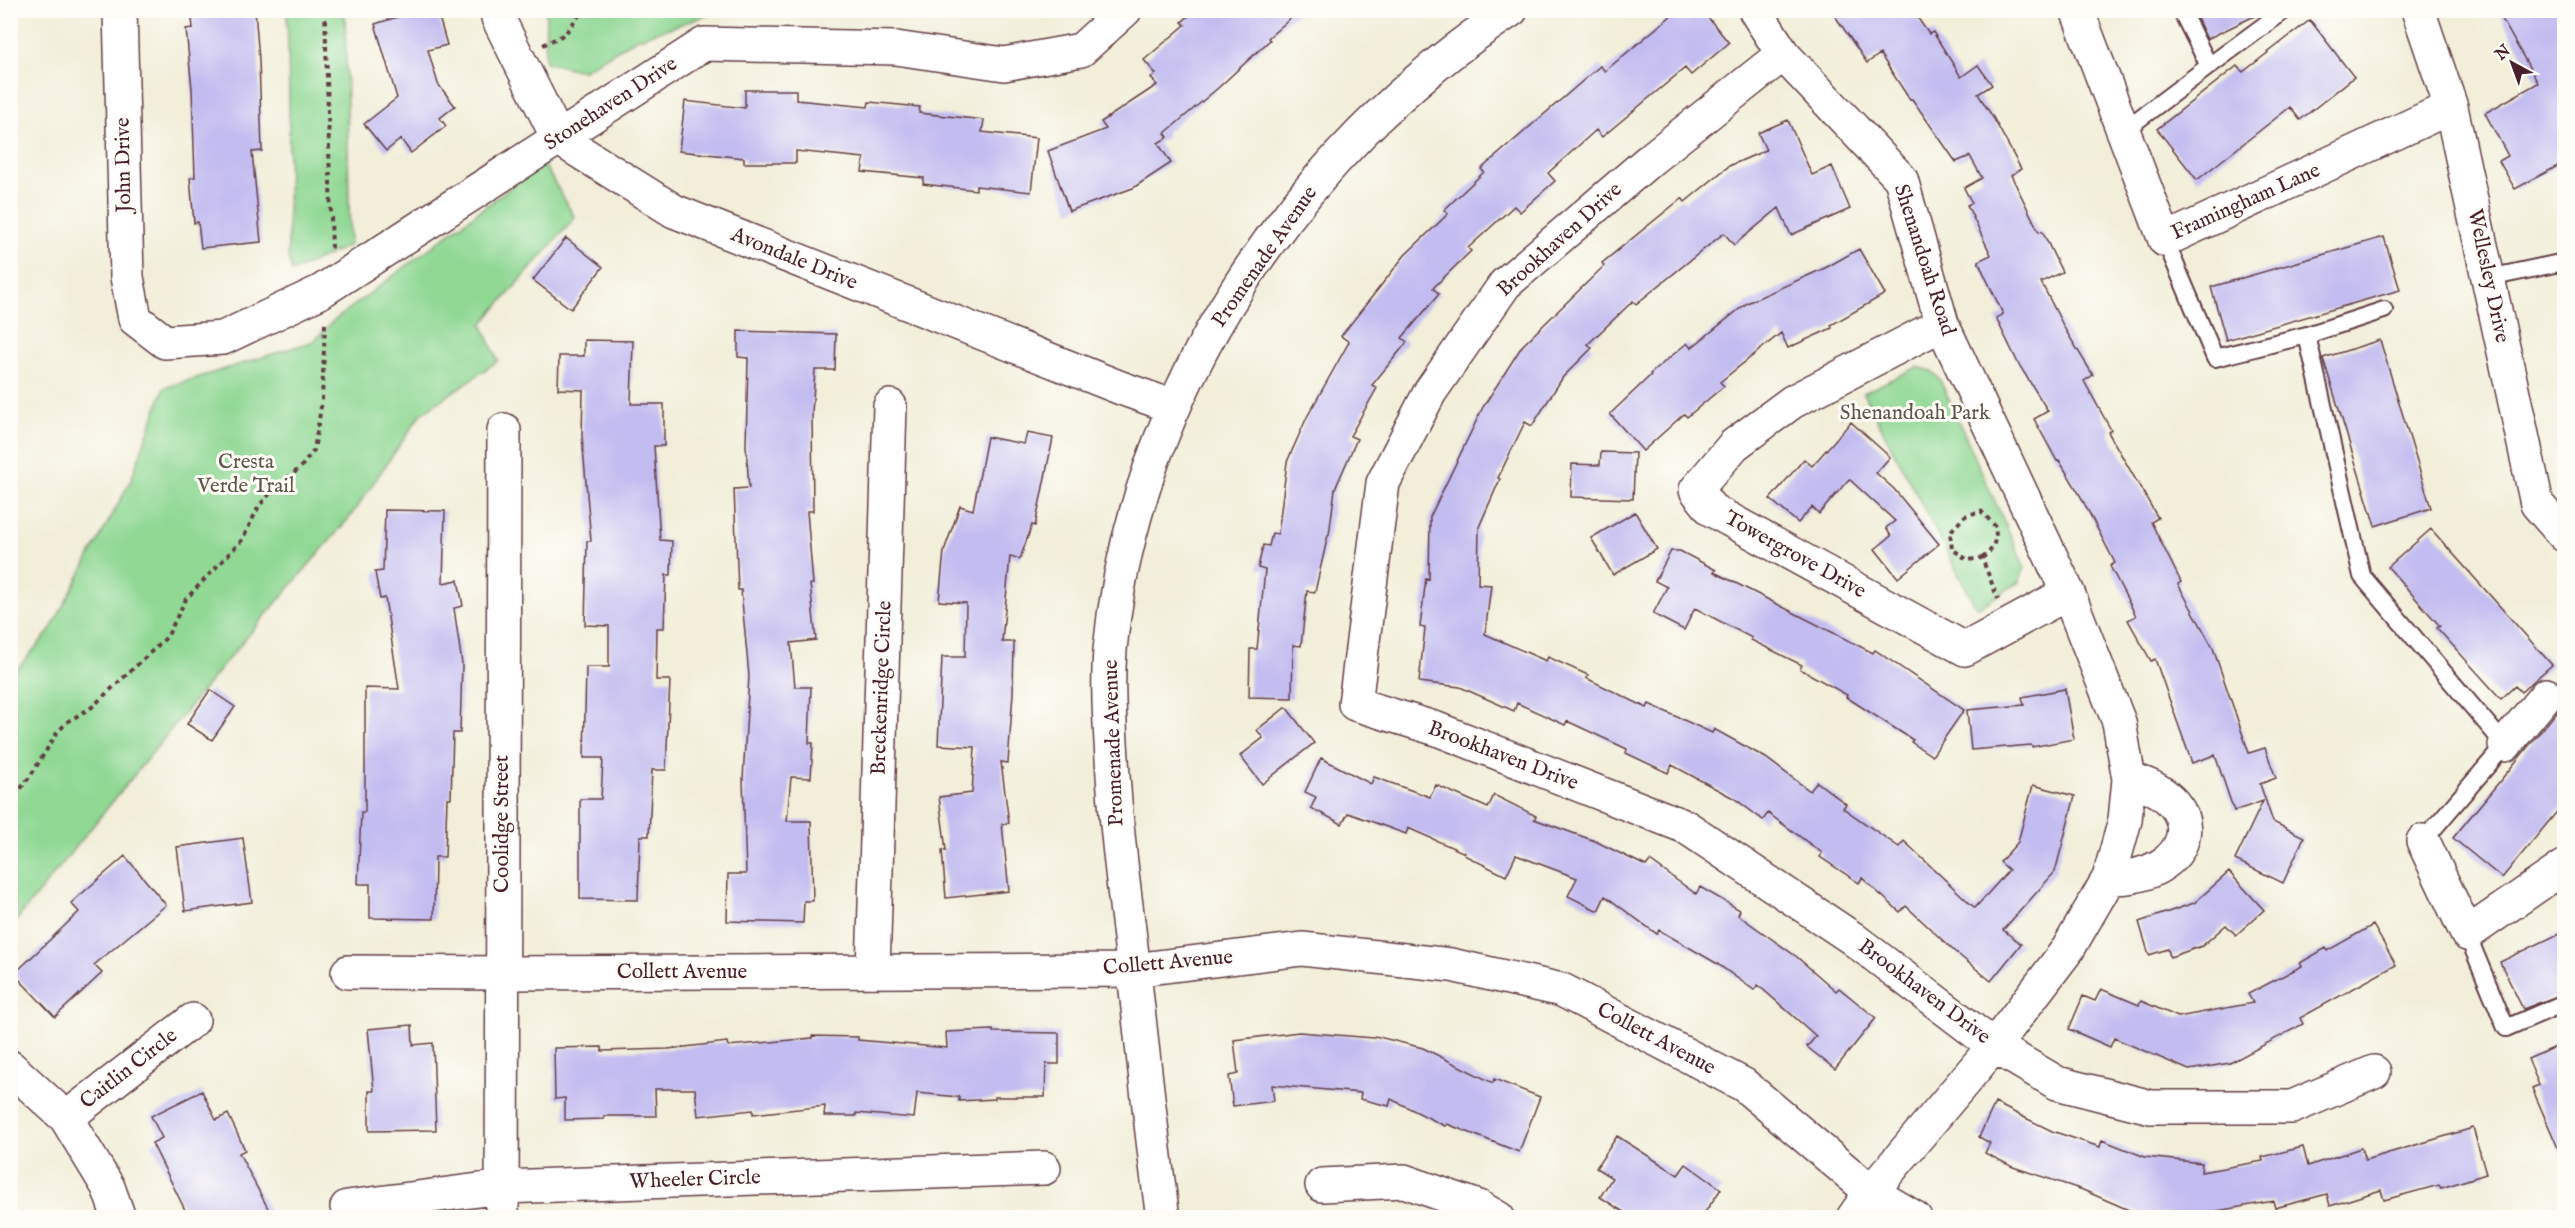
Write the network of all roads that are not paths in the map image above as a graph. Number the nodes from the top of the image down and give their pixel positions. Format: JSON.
{"nodes":[{"id":1,"x":120,"y":10,"type":"edge"},
{"id":2,"x":498,"y":10,"type":"edge"},
{"id":3,"x":1125,"y":10,"type":"edge"},
{"id":4,"x":1511,"y":10,"type":"edge"},
{"id":5,"x":1755,"y":10,"type":"edge"},
{"id":6,"x":2077,"y":10,"type":"edge"},
{"id":7,"x":2181,"y":10,"type":"edge"},
{"id":8,"x":2285,"y":10,"type":"edge"},
{"id":9,"x":2418,"y":10,"type":"edge"},
{"id":10,"x":1783,"y":54,"type":"junction"},
{"id":11,"x":2209,"y":66,"type":"junction"},
{"id":12,"x":2451,"y":107,"type":"junction"},
{"id":13,"x":2123,"y":130,"type":"junction"},
{"id":14,"x":558,"y":138,"type":"junction"},
{"id":15,"x":2165,"y":240,"type":"junction"},
{"id":16,"x":2565,"y":262,"type":"edge"},
{"id":17,"x":2489,"y":278,"type":"junction"},
{"id":18,"x":2384,"y":310,"type":"dead end"},
{"id":19,"x":135,"y":319,"type":"joint"},
{"id":20,"x":1942,"y":324,"type":"junction"},
{"id":21,"x":2307,"y":335,"type":"junction"},
{"id":22,"x":890,"y":406,"type":"dead end"},
{"id":23,"x":1174,"y":407,"type":"junction"},
{"id":24,"x":504,"y":430,"type":"dead end"},
{"id":25,"x":2565,"y":535,"type":"edge"},
{"id":26,"x":2068,"y":593,"type":"junction"},
{"id":27,"x":2546,"y":695,"type":"dead end"},
{"id":28,"x":2505,"y":745,"type":"junction"},
{"id":29,"x":2129,"y":779,"type":"junction"},
{"id":30,"x":2423,"y":841,"type":"joint"},
{"id":31,"x":2565,"y":867,"type":"edge"},
{"id":32,"x":2109,"y":878,"type":"junction"},
{"id":33,"x":2467,"y":934,"type":"junction"},
{"id":34,"x":873,"y":970,"type":"junction"},
{"id":35,"x":1133,"y":970,"type":"junction"},
{"id":36,"x":348,"y":972,"type":"dead end"},
{"id":37,"x":502,"y":974,"type":"junction"},
{"id":38,"x":2565,"y":1003,"type":"edge"},
{"id":39,"x":193,"y":1020,"type":"dead end"},
{"id":40,"x":1994,"y":1046,"type":"junction"},
{"id":41,"x":10,"y":1067,"type":"edge"},
{"id":42,"x":2374,"y":1072,"type":"dead end"},
{"id":43,"x":66,"y":1118,"type":"junction"},
{"id":44,"x":1044,"y":1168,"type":"dead end"},
{"id":45,"x":1322,"y":1185,"type":"dead end"},
{"id":46,"x":502,"y":1202,"type":"edge"},
{"id":47,"x":1862,"y":1205,"type":"edge"},
{"id":48,"x":347,"y":1207,"type":"dead end"},
{"id":49,"x":119,"y":1218,"type":"edge"},
{"id":50,"x":1163,"y":1218,"type":"edge"},
{"id":51,"x":1498,"y":1218,"type":"edge"},
{"id":52,"x":1915,"y":1218,"type":"edge"}],
"edges":[{"from":1,"to":19,"type":"street","name":"John Drive"},
{"from":2,"to":14,"type":"street"},
{"from":3,"to":14,"type":"street","name":"Stonehaven Drive"},
{"from":4,"to":23,"type":"street","name":"Promenade Avenue"},
{"from":5,"to":10,"type":"street","name":"Shenandoah Road"},
{"from":6,"to":13,"type":"street","name":"Framingham Lane"},
{"from":7,"to":11,"type":"lane"},
{"from":8,"to":11,"type":"lane"},
{"from":9,"to":12,"type":"street","name":"Wellesley Drive"},
{"from":10,"to":20,"type":"street","name":"Shenandoah Road"},
{"from":10,"to":40,"type":"street","name":"Brookhaven Drive"},
{"from":11,"to":13,"type":"lane"},
{"from":12,"to":15,"type":"street","name":"Framingham Lane"},
{"from":12,"to":17,"type":"street","name":"Wellesley Drive"},
{"from":13,"to":15,"type":"street","name":"Framingham Lane"},
{"from":14,"to":19,"type":"street","name":"Stonehaven Drive"},
{"from":14,"to":23,"type":"street","name":"Avondale Drive"},
{"from":15,"to":21,"type":"lane"},
{"from":16,"to":17,"type":"lane"},
{"from":17,"to":25,"type":"street","name":"Wellesley Drive"},
{"from":18,"to":21,"type":"lane"},
{"from":20,"to":26,"type":"street","name":"Shenandoah Road"},
{"from":20,"to":26,"type":"street","name":"Towergrove Drive"},
{"from":21,"to":28,"type":"lane"},
{"from":22,"to":34,"type":"street","name":"Breckenridge Circle"},
{"from":23,"to":35,"type":"street","name":"Promenade Avenue"},
{"from":24,"to":37,"type":"street","name":"Coolidge Street"},
{"from":26,"to":29,"type":"street","name":"Shenandoah Road"},
{"from":27,"to":28,"type":"street"},
{"from":28,"to":30,"type":"lane"},
{"from":29,"to":32,"type":"street","name":"Shenandoah Road"},
{"from":29,"to":32,"type":"street"},
{"from":30,"to":33,"type":"street"},
{"from":31,"to":33,"type":"street"},
{"from":32,"to":40,"type":"street","name":"Shenandoah Road"},
{"from":33,"to":38,"type":"lane"},
{"from":34,"to":35,"type":"street","name":"Collett Avenue"},
{"from":34,"to":37,"type":"street","name":"Collett Avenue"},
{"from":35,"to":47,"type":"street","name":"Collett Avenue"},
{"from":35,"to":50,"type":"street","name":"Promenade Avenue"},
{"from":36,"to":37,"type":"street","name":"Collett Avenue"},
{"from":37,"to":46,"type":"street","name":"Coolidge Street"},
{"from":39,"to":43,"type":"street","name":"Caitlin Circle"},
{"from":40,"to":42,"type":"street","name":"Brookhaven Drive"},
{"from":40,"to":47,"type":"street","name":"Shenandoah Road"},
{"from":41,"to":43,"type":"street"},
{"from":43,"to":49,"type":"street"},
{"from":44,"to":46,"type":"street","name":"Wheeler Circle"},
{"from":45,"to":51,"type":"street"},
{"from":46,"to":48,"type":"street","name":"Wheeler Circle"},
{"from":47,"to":52,"type":"street","name":"Collett Avenue"}]}
